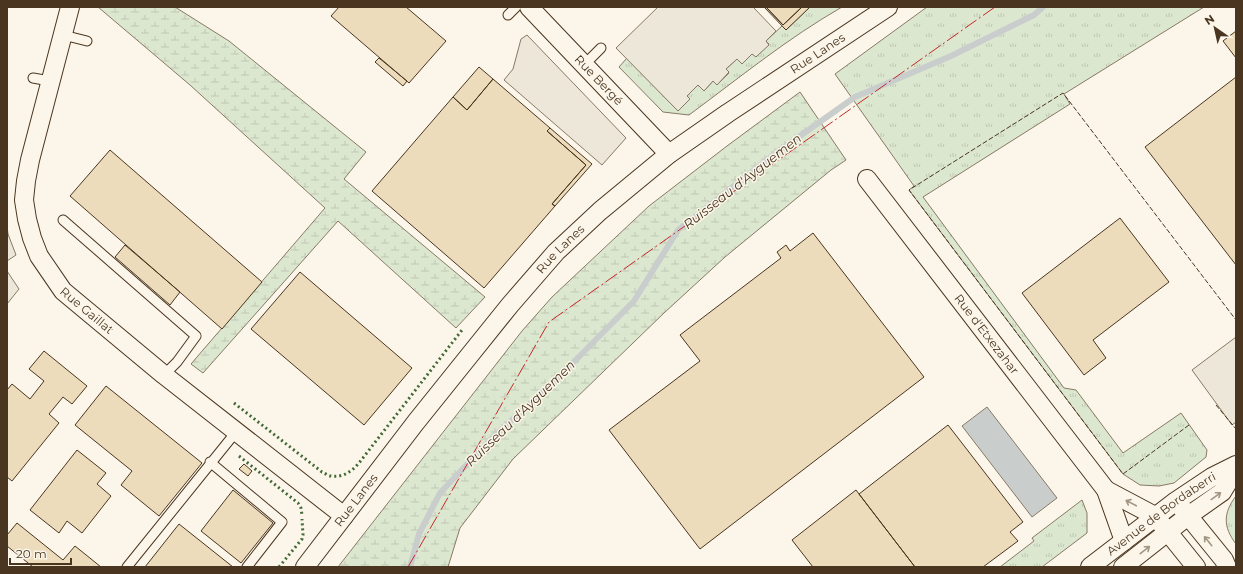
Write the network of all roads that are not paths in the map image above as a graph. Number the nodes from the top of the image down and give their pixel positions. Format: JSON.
{"nodes":[{"id":1,"x":70,"y":7,"type":"edge"},
{"id":2,"x":516,"y":7,"type":"edge"},
{"id":3,"x":529,"y":7,"type":"edge"},
{"id":4,"x":888,"y":7,"type":"edge"},
{"id":5,"x":508,"y":14,"type":"dead end"},
{"id":6,"x":63,"y":35,"type":"junction"},
{"id":7,"x":87,"y":40,"type":"dead end"},
{"id":8,"x":601,"y":48,"type":"dead end"},
{"id":9,"x":585,"y":64,"type":"junction"},
{"id":10,"x":33,"y":78,"type":"dead end"},
{"id":11,"x":50,"y":81,"type":"junction"},
{"id":12,"x":669,"y":154,"type":"junction"},
{"id":13,"x":867,"y":179,"type":"dead end"},
{"id":14,"x":63,"y":220,"type":"dead end"},
{"id":15,"x":164,"y":375,"type":"junction"},
{"id":16,"x":236,"y":432,"type":"junction"},
{"id":17,"x":210,"y":462,"type":"junction"},
{"id":18,"x":1236,"y":465,"type":"edge"},
{"id":19,"x":1236,"y":470,"type":"edge"},
{"id":20,"x":1106,"y":490,"type":"junction"},
{"id":21,"x":1176,"y":501,"type":"junction"},
{"id":22,"x":344,"y":516,"type":"junction"},
{"id":23,"x":1156,"y":516,"type":"junction"},
{"id":24,"x":1188,"y":516,"type":"junction"},
{"id":25,"x":1167,"y":532,"type":"junction"},
{"id":26,"x":1124,"y":541,"type":"junction"},
{"id":27,"x":127,"y":567,"type":"edge"},
{"id":28,"x":247,"y":567,"type":"edge"},
{"id":29,"x":305,"y":567,"type":"edge"},
{"id":30,"x":1090,"y":567,"type":"edge"},
{"id":31,"x":1123,"y":567,"type":"edge"},
{"id":32,"x":1196,"y":567,"type":"edge"},
{"id":33,"x":1227,"y":567,"type":"edge"}],
"edges":[{"from":1,"to":6,"type":"street","name":"Rue Gaillat"},
{"from":2,"to":5,"type":"lane"},
{"from":3,"to":9,"type":"street","name":"Rue Bergé"},
{"from":4,"to":12,"type":"street","name":"Rue Lanes"},
{"from":6,"to":7,"type":"lane"},
{"from":6,"to":11,"type":"street","name":"Rue Gaillat"},
{"from":8,"to":9,"type":"lane"},
{"from":9,"to":12,"type":"street","name":"Rue Bergé"},
{"from":10,"to":11,"type":"lane"},
{"from":11,"to":15,"type":"street","name":"Rue Gaillat"},
{"from":12,"to":22,"type":"street","name":"Rue Lanes"},
{"from":13,"to":20,"type":"street","name":"Rue d'Etxezahar"},
{"from":14,"to":15,"type":"lane"},
{"from":15,"to":16,"type":"street","name":"Rue Gaillat"},
{"from":16,"to":17,"type":"lane"},
{"from":16,"to":22,"type":"street","name":"Rue Gaillat"},
{"from":17,"to":27,"type":"lane"},
{"from":17,"to":28,"type":"lane"},
{"from":18,"to":21,"type":"street","name":"Avenue de Bordaberri"},
{"from":24,"to":19,"type":"street","name":"Avenue de Bordaberri","one_way":true},
{"from":23,"to":20,"type":"street","name":"Rue d'Etxezahar","one_way":true},
{"from":20,"to":26,"type":"street","name":"Rue d'Etxezahar"},
{"from":21,"to":23,"type":"street","name":"Avenue de Bordaberri"},
{"from":21,"to":24,"type":"street"},
{"from":22,"to":29,"type":"street","name":"Rue Lanes"},
{"from":23,"to":25,"type":"street"},
{"from":23,"to":26,"type":"street","name":"Avenue de Bordaberri"},
{"from":24,"to":25,"type":"street","name":"Avenue de Bordaberri"},
{"from":33,"to":24,"type":"street","one_way":true},
{"from":31,"to":25,"type":"street","name":"Avenue de Bordaberri","one_way":true},
{"from":25,"to":32,"type":"street"},
{"from":26,"to":30,"type":"street","name":"Avenue de Bordaberri"}]}
